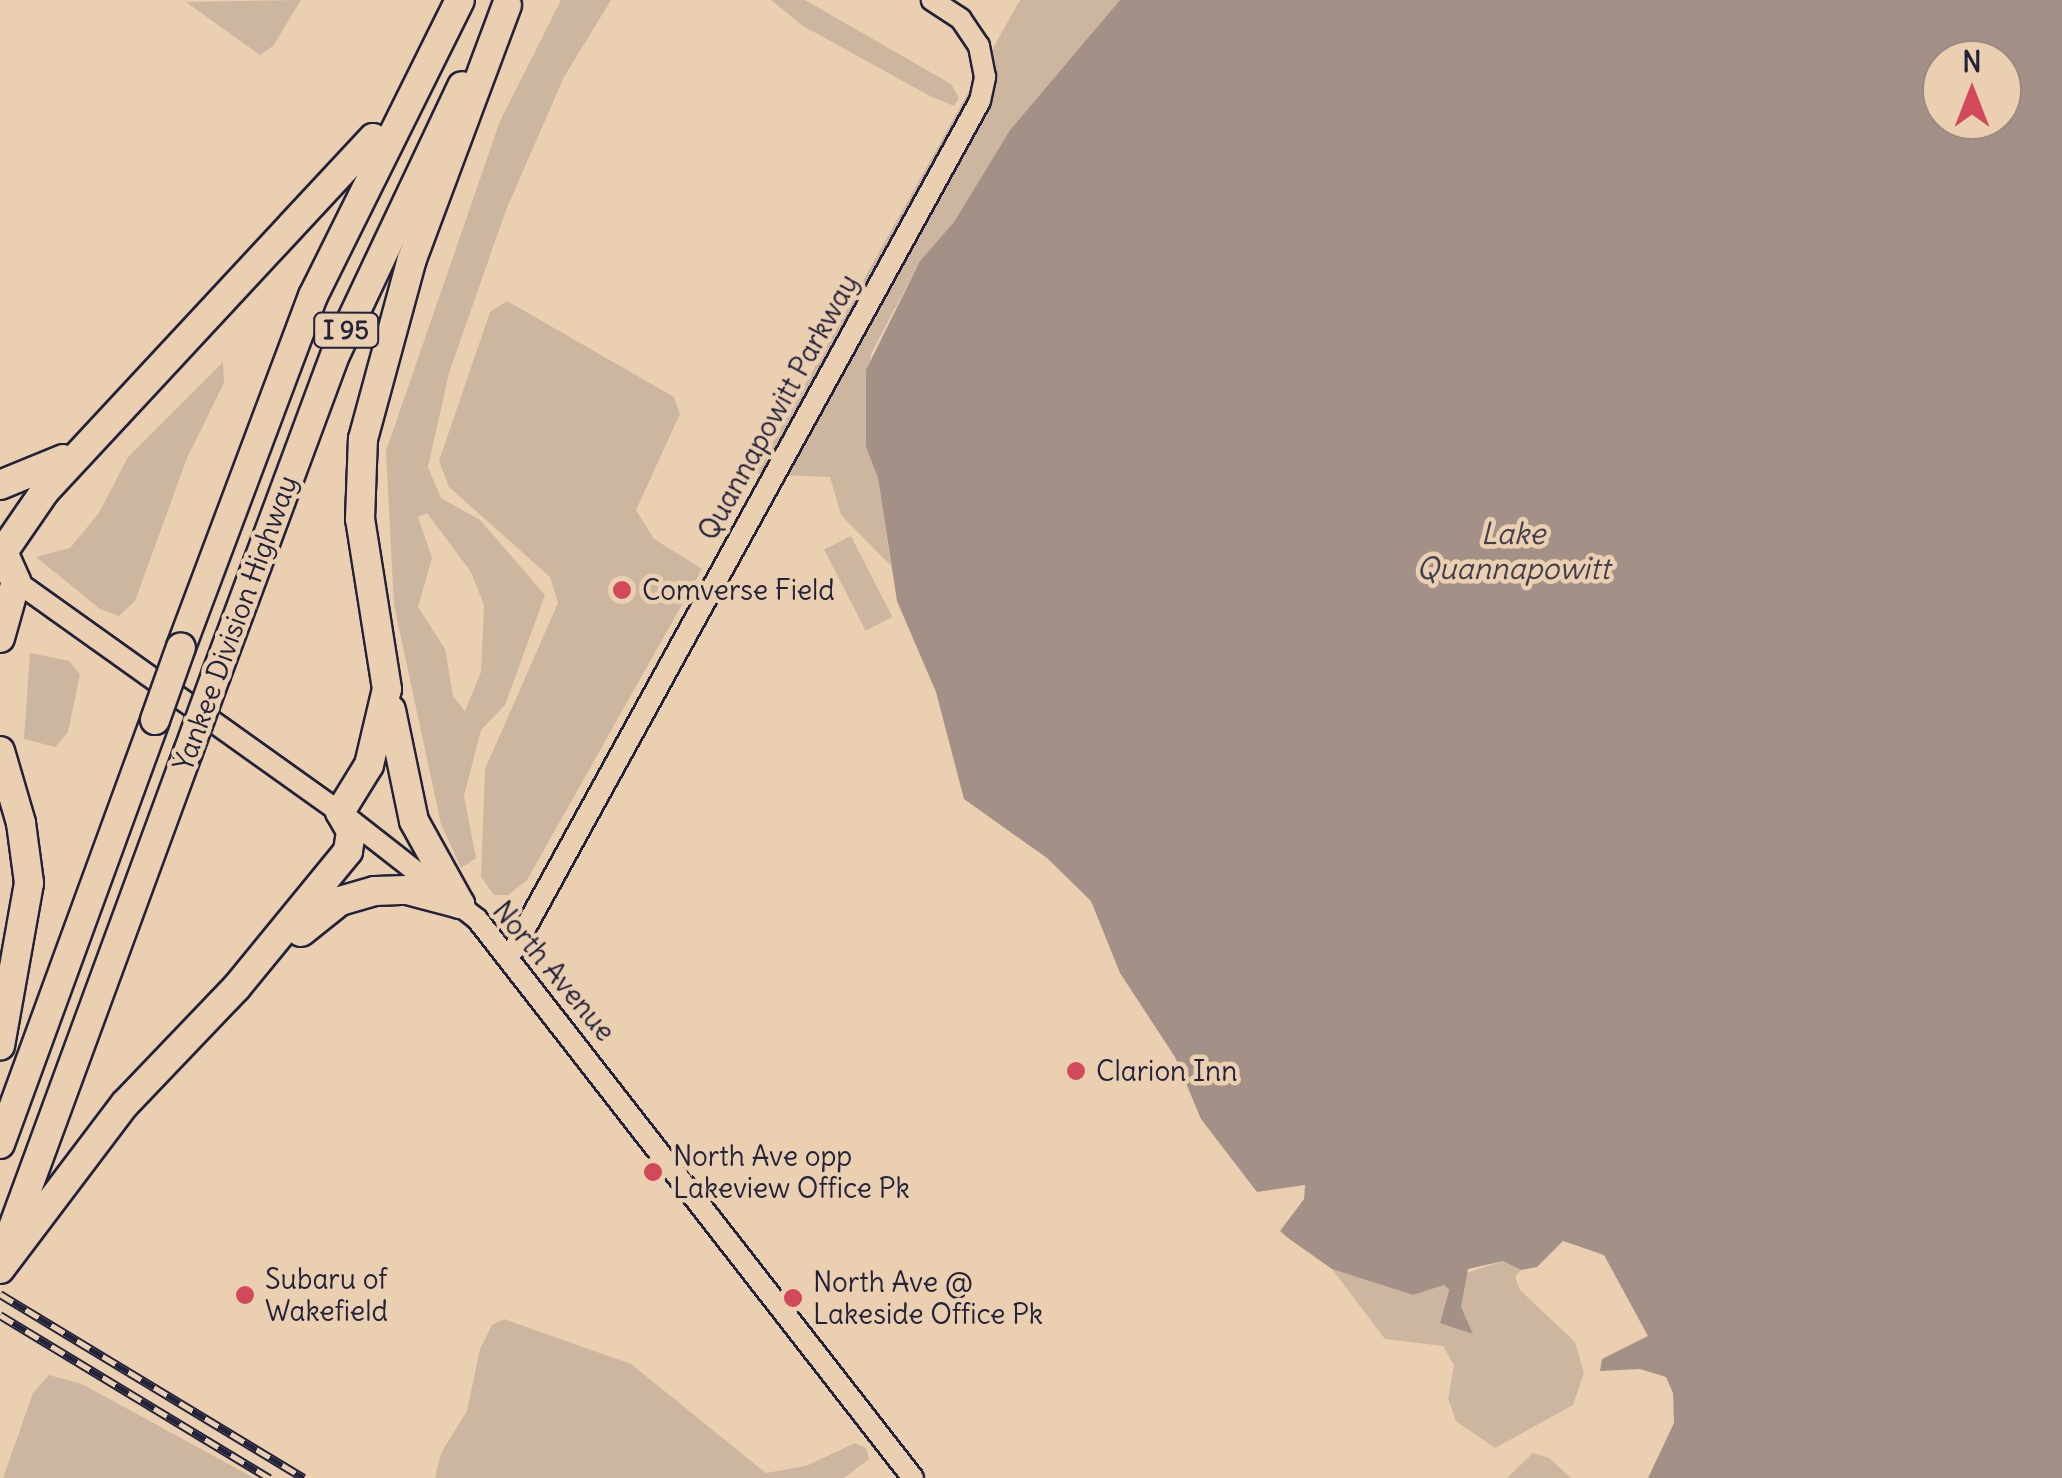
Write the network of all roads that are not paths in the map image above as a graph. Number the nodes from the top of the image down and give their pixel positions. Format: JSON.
{"nodes":[{"id":1,"x":460,"y":0,"type":"edge"},
{"id":2,"x":932,"y":0,"type":"edge"},
{"id":3,"x":509,"y":2,"type":"edge"},
{"id":4,"x":408,"y":95,"type":"junction"},
{"id":5,"x":95,"y":432,"type":"junction"},
{"id":6,"x":0,"y":486,"type":"edge"},
{"id":7,"x":8,"y":576,"type":"edge"},
{"id":8,"x":0,"y":638,"type":"edge"},
{"id":9,"x":387,"y":689,"type":"junction"},
{"id":10,"x":0,"y":751,"type":"edge"},
{"id":11,"x":340,"y":812,"type":"junction"},
{"id":12,"x":460,"y":904,"type":"junction"},
{"id":13,"x":511,"y":954,"type":"junction"},
{"id":14,"x":236,"y":988,"type":"junction"},
{"id":15,"x":0,"y":1045,"type":"edge"},
{"id":16,"x":0,"y":1144,"type":"edge"},
{"id":17,"x":0,"y":1266,"type":"edge"},
{"id":18,"x":913,"y":1478,"type":"edge"}],
"edges":[{"from":1,"to":4,"type":"highway","name":"Yankee Division Highway","number":"I 95"},
{"from":2,"to":13,"type":"street","name":"Quannapowitt Parkway"},
{"from":3,"to":9,"type":"highway"},
{"from":3,"to":17,"type":"highway","name":"Yankee Division Highway","number":"I 95","bridge":true},
{"from":4,"to":5,"type":"highway"},
{"from":4,"to":16,"type":"highway","name":"Yankee Division Highway","number":"I 95","bridge":true},
{"from":5,"to":6,"type":"highway"},
{"from":5,"to":7,"type":"highway"},
{"from":7,"to":8,"type":"highway"},
{"from":7,"to":11,"type":"street","name":"North Avenue"},
{"from":9,"to":11,"type":"highway"},
{"from":9,"to":12,"type":"highway"},
{"from":10,"to":15,"type":"highway"},
{"from":11,"to":12,"type":"street","name":"North Avenue"},
{"from":11,"to":14,"type":"highway"},
{"from":12,"to":13,"type":"street","name":"North Avenue"},
{"from":12,"to":14,"type":"highway"},
{"from":13,"to":18,"type":"street","name":"North Avenue"},
{"from":14,"to":17,"type":"highway"}]}
